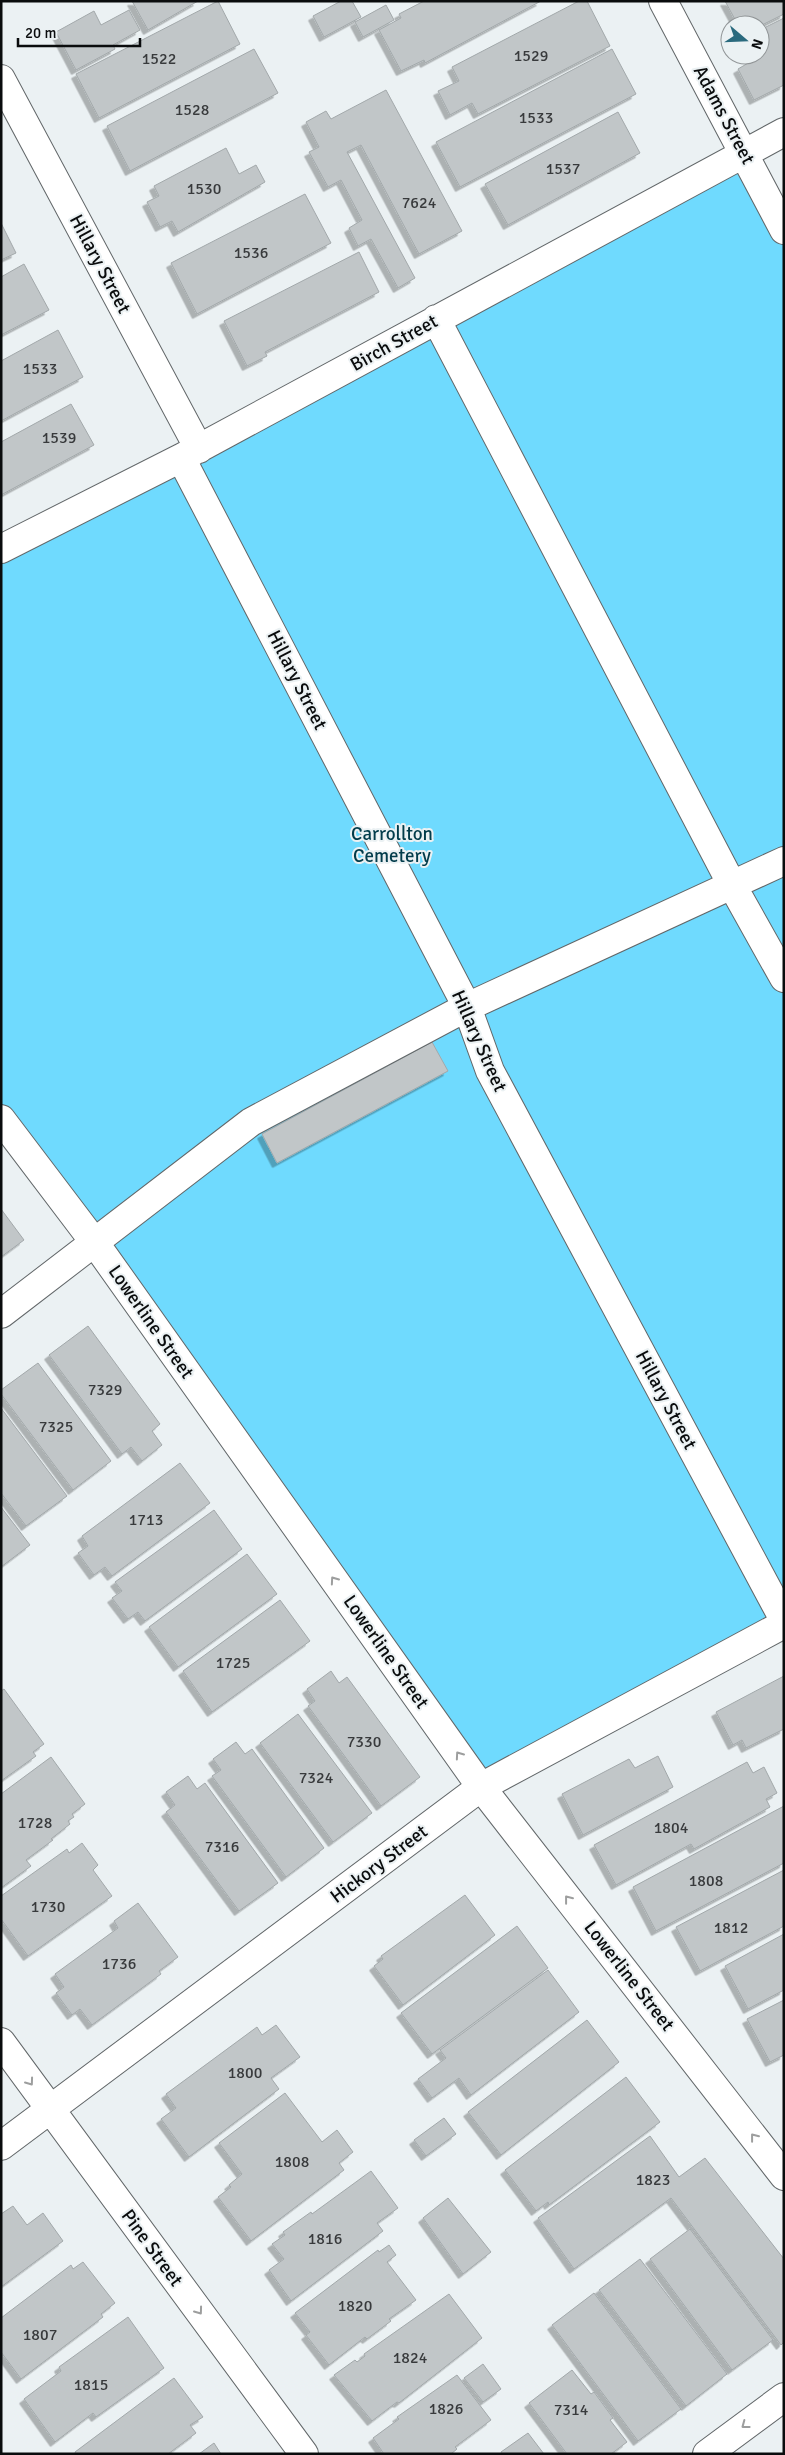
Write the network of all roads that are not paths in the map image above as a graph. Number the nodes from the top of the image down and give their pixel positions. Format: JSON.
{"nodes":[{"id":1,"x":663,"y":1,"type":"edge"},
{"id":2,"x":1,"y":79,"type":"edge"},
{"id":3,"x":784,"y":132,"type":"edge"},
{"id":4,"x":745,"y":153,"type":"junction"},
{"id":5,"x":784,"y":230,"type":"edge"},
{"id":6,"x":436,"y":319,"type":"junction"},
{"id":7,"x":190,"y":453,"type":"junction"},
{"id":8,"x":1,"y":549,"type":"edge"},
{"id":9,"x":784,"y":861,"type":"edge"},
{"id":10,"x":732,"y":885,"type":"junction"},
{"id":11,"x":784,"y":978,"type":"edge"},
{"id":12,"x":467,"y":1007,"type":"junction"},
{"id":13,"x":1,"y":1119,"type":"edge"},
{"id":14,"x":95,"y":1243,"type":"junction"},
{"id":15,"x":1,"y":1314,"type":"edge"},
{"id":16,"x":784,"y":1620,"type":"edge"},
{"id":17,"x":784,"y":1624,"type":"edge"},
{"id":18,"x":482,"y":1787,"type":"junction"},
{"id":19,"x":1,"y":2042,"type":"edge"},
{"id":20,"x":50,"y":2110,"type":"junction"},
{"id":21,"x":1,"y":2146,"type":"edge"},
{"id":22,"x":784,"y":2176,"type":"edge"},
{"id":23,"x":784,"y":2397,"type":"edge"},
{"id":24,"x":304,"y":2454,"type":"edge"},
{"id":25,"x":707,"y":2454,"type":"edge"}],
"edges":[{"from":1,"to":4,"type":"street","name":"Adams Street"},
{"from":2,"to":7,"type":"street","name":"Hillary Street"},
{"from":3,"to":4,"type":"street","name":"Birch Street"},
{"from":4,"to":5,"type":"street","name":"Adams Street"},
{"from":4,"to":6,"type":"street","name":"Birch Street"},
{"from":6,"to":7,"type":"street","name":"Birch Street"},
{"from":6,"to":10,"type":"street"},
{"from":7,"to":8,"type":"street","name":"Birch Street"},
{"from":7,"to":12,"type":"street","name":"Hillary Street"},
{"from":9,"to":10,"type":"street"},
{"from":10,"to":11,"type":"street"},
{"from":10,"to":12,"type":"street"},
{"from":12,"to":14,"type":"street"},
{"from":12,"to":16,"type":"street","name":"Hillary Street"},
{"from":13,"to":14,"type":"street","name":"Lowerline Street"},
{"from":14,"to":15,"type":"street"},
{"from":18,"to":14,"type":"street","name":"Lowerline Street","one_way":true},
{"from":17,"to":18,"type":"street","name":"Hickory Street"},
{"from":18,"to":20,"type":"street","name":"Hickory Street"},
{"from":22,"to":18,"type":"street","name":"Lowerline Street","one_way":true},
{"from":19,"to":20,"type":"street","name":"Pine Street","one_way":true},
{"from":20,"to":21,"type":"street","name":"Hickory Street"},
{"from":20,"to":24,"type":"street","name":"Pine Street","one_way":true},
{"from":23,"to":25,"type":"street","one_way":true}]}
